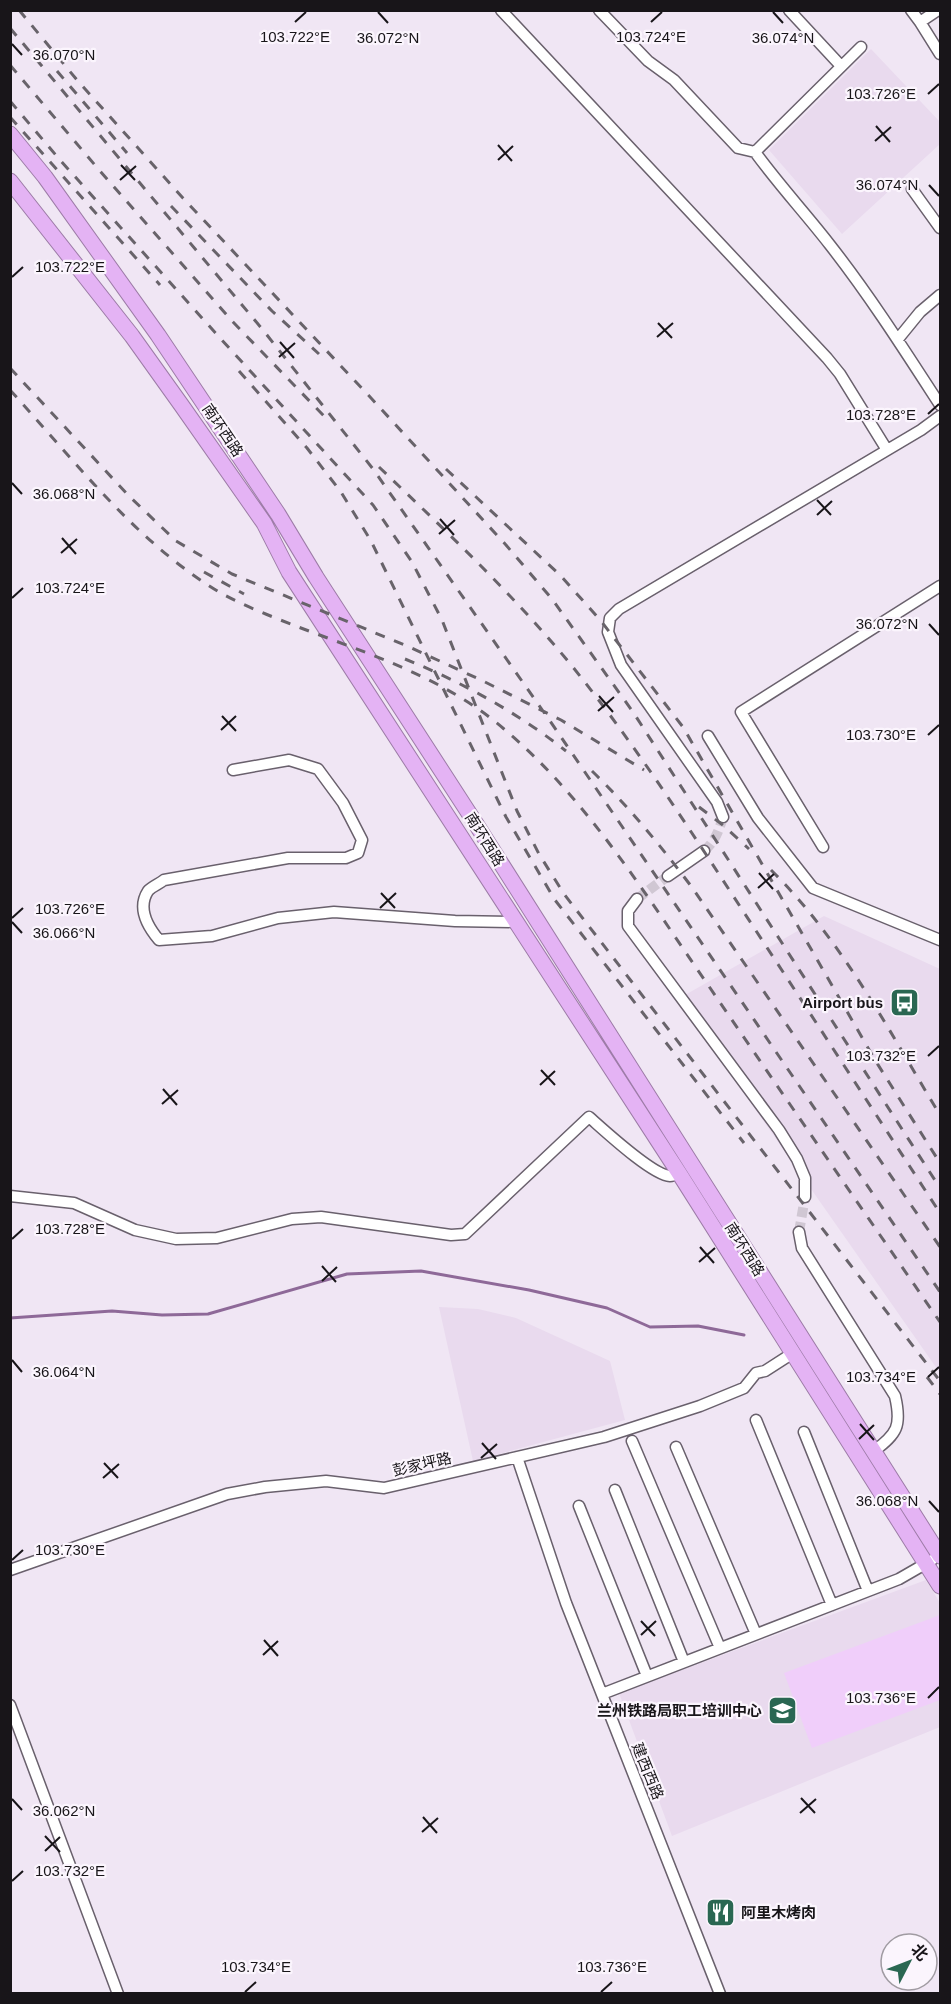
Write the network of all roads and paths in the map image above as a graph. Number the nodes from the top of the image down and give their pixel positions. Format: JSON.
{"nodes":[{"id":1,"x":501,"y":10,"type":"edge"},
{"id":2,"x":599,"y":10,"type":"edge"},
{"id":3,"x":789,"y":10,"type":"edge"},
{"id":4,"x":911,"y":10,"type":"edge"},
{"id":5,"x":938,"y":10,"type":"edge"},
{"id":6,"x":920,"y":22,"type":"junction"},
{"id":7,"x":861,"y":47,"type":"dead end"},
{"id":8,"x":940,"y":54,"type":"edge"},
{"id":9,"x":841,"y":66,"type":"junction"},
{"id":10,"x":10,"y":134,"type":"edge"},
{"id":11,"x":755,"y":153,"type":"junction"},
{"id":12,"x":10,"y":181,"type":"edge"},
{"id":13,"x":912,"y":189,"type":"dead end"},
{"id":14,"x":940,"y":228,"type":"edge"},
{"id":15,"x":940,"y":295,"type":"edge"},
{"id":16,"x":898,"y":339,"type":"junction"},
{"id":17,"x":940,"y":405,"type":"edge"},
{"id":18,"x":940,"y":416,"type":"edge"},
{"id":19,"x":887,"y":450,"type":"junction"},
{"id":20,"x":940,"y":586,"type":"edge"},
{"id":21,"x":708,"y":736,"type":"dead end"},
{"id":22,"x":234,"y":770,"type":"dead end"},
{"id":23,"x":723,"y":817,"type":"dead end"},
{"id":24,"x":823,"y":847,"type":"dead end"},
{"id":25,"x":704,"y":851,"type":"tunnel mouth"},
{"id":26,"x":668,"y":876,"type":"tunnel mouth"},
{"id":27,"x":637,"y":899,"type":"tunnel mouth"},
{"id":28,"x":517,"y":922,"type":"junction"},
{"id":29,"x":940,"y":940,"type":"edge"},
{"id":30,"x":679,"y":1173,"type":"junction"},
{"id":31,"x":10,"y":1196,"type":"edge"},
{"id":32,"x":805,"y":1197,"type":"tunnel mouth"},
{"id":33,"x":799,"y":1233,"type":"tunnel mouth"},
{"id":34,"x":793,"y":1353,"type":"junction"},
{"id":35,"x":756,"y":1420,"type":"dead end"},
{"id":36,"x":804,"y":1432,"type":"dead end"},
{"id":37,"x":632,"y":1441,"type":"dead end"},
{"id":38,"x":676,"y":1447,"type":"dead end"},
{"id":39,"x":874,"y":1451,"type":"junction"},
{"id":40,"x":517,"y":1457,"type":"junction"},
{"id":41,"x":615,"y":1490,"type":"dead end"},
{"id":42,"x":579,"y":1506,"type":"dead end"},
{"id":43,"x":940,"y":1556,"type":"edge"},
{"id":44,"x":926,"y":1563,"type":"junction"},
{"id":45,"x":10,"y":1570,"type":"edge"},
{"id":46,"x":940,"y":1586,"type":"edge"},
{"id":47,"x":868,"y":1591,"type":"junction"},
{"id":48,"x":832,"y":1605,"type":"junction"},
{"id":49,"x":756,"y":1634,"type":"junction"},
{"id":50,"x":720,"y":1648,"type":"junction"},
{"id":51,"x":684,"y":1662,"type":"junction"},
{"id":52,"x":647,"y":1676,"type":"junction"},
{"id":53,"x":602,"y":1694,"type":"junction"},
{"id":54,"x":10,"y":1705,"type":"edge"},
{"id":55,"x":118,"y":1994,"type":"edge"},
{"id":56,"x":720,"y":1994,"type":"edge"}],
"edges":[{"from":1,"to":19,"type":"street"},
{"from":2,"to":11,"type":"street"},
{"from":3,"to":9,"type":"street"},
{"from":4,"to":6,"type":"street"},
{"from":5,"to":6,"type":"street"},
{"from":6,"to":8,"type":"street"},
{"from":7,"to":9,"type":"street"},
{"from":9,"to":11,"type":"street"},
{"from":10,"to":39,"type":"highway","name":"南环西路"},
{"from":11,"to":16,"type":"street"},
{"from":12,"to":28,"type":"highway","name":"南环西路"},
{"from":13,"to":14,"type":"street"},
{"from":15,"to":16,"type":"street"},
{"from":16,"to":17,"type":"street"},
{"from":18,"to":19,"type":"street"},
{"from":19,"to":23,"type":"street"},
{"from":20,"to":24,"type":"street"},
{"from":21,"to":29,"type":"street"},
{"from":22,"to":28,"type":"street"},
{"from":25,"to":26,"type":"street"},
{"from":27,"to":32,"type":"street"},
{"from":28,"to":30,"type":"highway","name":"南环西路"},
{"from":30,"to":31,"type":"street"},
{"from":30,"to":34,"type":"highway","name":"南环西路"},
{"from":33,"to":39,"type":"street"},
{"from":34,"to":40,"type":"street","name":"彭家坪路"},
{"from":34,"to":44,"type":"highway","name":"南环西路"},
{"from":35,"to":48,"type":"street"},
{"from":36,"to":47,"type":"street"},
{"from":37,"to":50,"type":"street"},
{"from":38,"to":49,"type":"street"},
{"from":39,"to":43,"type":"highway","name":"南环西路"},
{"from":40,"to":45,"type":"street","name":"彭家坪路"},
{"from":40,"to":53,"type":"street","name":"建西西路"},
{"from":41,"to":51,"type":"street"},
{"from":42,"to":52,"type":"street"},
{"from":43,"to":44,"type":"street"},
{"from":44,"to":46,"type":"highway","name":"南环西路"},
{"from":44,"to":47,"type":"street"},
{"from":47,"to":48,"type":"street"},
{"from":48,"to":49,"type":"street"},
{"from":49,"to":50,"type":"street"},
{"from":50,"to":51,"type":"street"},
{"from":51,"to":52,"type":"street"},
{"from":52,"to":53,"type":"street"},
{"from":53,"to":56,"type":"street","name":"建西西路"},
{"from":54,"to":55,"type":"street"}]}
